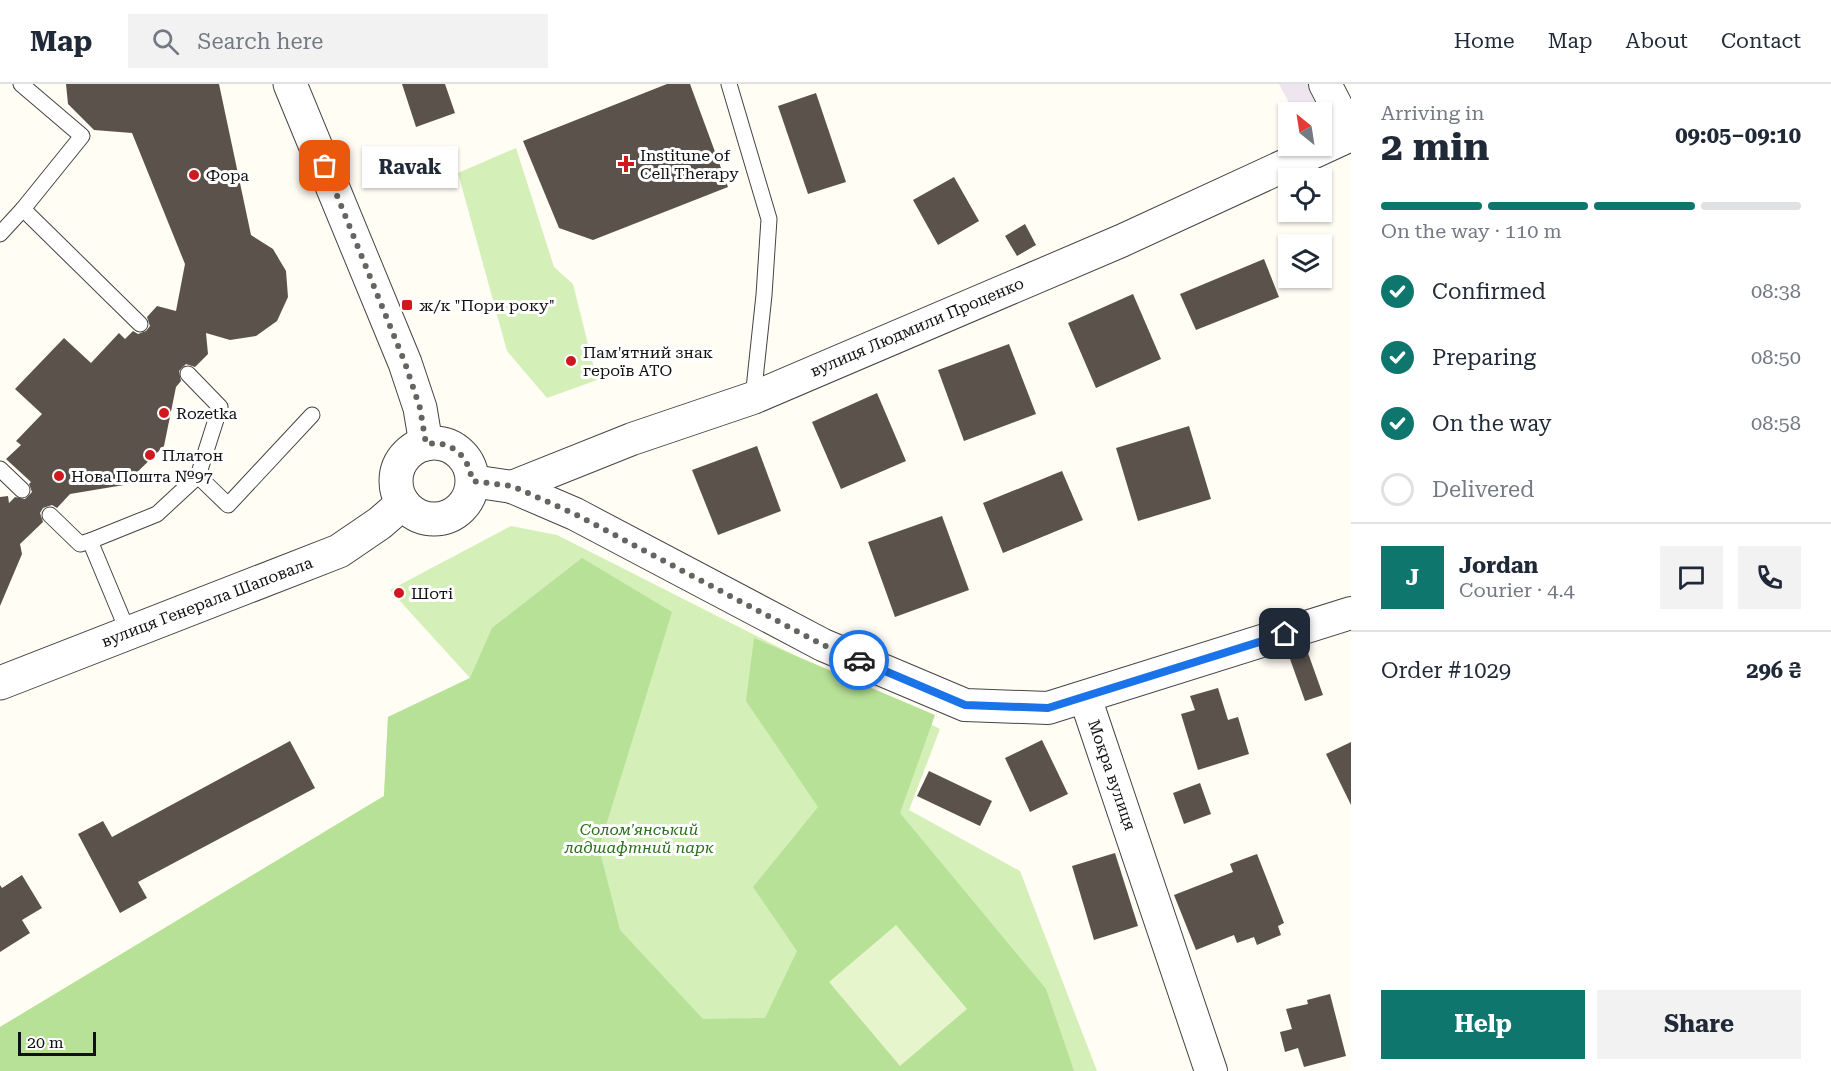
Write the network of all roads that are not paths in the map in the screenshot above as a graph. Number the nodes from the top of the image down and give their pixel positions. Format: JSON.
{"nodes":[{"id":1,"x":290,"y":84,"type":"edge"},
{"id":2,"x":729,"y":84,"type":"edge"},
{"id":3,"x":1325,"y":84,"type":"edge"},
{"id":4,"x":28,"y":86,"type":"edge"},
{"id":5,"x":1351,"y":135,"type":"edge"},
{"id":6,"x":23,"y":209,"type":"junction"},
{"id":7,"x":0,"y":234,"type":"edge"},
{"id":8,"x":140,"y":324,"type":"dead end"},
{"id":9,"x":188,"y":374,"type":"dead end"},
{"id":10,"x":753,"y":398,"type":"junction"},
{"id":11,"x":312,"y":415,"type":"dead end"},
{"id":12,"x":426,"y":444,"type":"junction"},
{"id":13,"x":0,"y":469,"type":"edge"},
{"id":14,"x":198,"y":476,"type":"junction"},
{"id":15,"x":472,"y":481,"type":"junction"},
{"id":16,"x":512,"y":486,"type":"junction"},
{"id":17,"x":22,"y":490,"type":"dead end"},
{"id":18,"x":403,"y":504,"type":"junction"},
{"id":19,"x":50,"y":515,"type":"dead end"},
{"id":20,"x":90,"y":542,"type":"junction"},
{"id":21,"x":1351,"y":613,"type":"edge"},
{"id":22,"x":128,"y":632,"type":"junction"},
{"id":23,"x":0,"y":683,"type":"edge"},
{"id":24,"x":1085,"y":697,"type":"junction"},
{"id":25,"x":1211,"y":1071,"type":"edge"}],
"edges":[{"from":1,"to":12,"type":"street"},
{"from":2,"to":10,"type":"lane"},
{"from":3,"to":5,"type":"street"},
{"from":4,"to":6,"type":"lane"},
{"from":5,"to":10,"type":"street","name":"вулиця Людмили Проценко"},
{"from":6,"to":7,"type":"lane"},
{"from":6,"to":8,"type":"lane"},
{"from":9,"to":14,"type":"lane"},
{"from":10,"to":16,"type":"street","name":"вулиця Людмили Проценко"},
{"from":11,"to":14,"type":"lane"},
{"from":12,"to":15,"type":"street"},
{"from":12,"to":18,"type":"street"},
{"from":13,"to":17,"type":"lane"},
{"from":14,"to":20,"type":"lane"},
{"from":15,"to":16,"type":"street","name":"вулиця Людмили Проценко"},
{"from":15,"to":18,"type":"street"},
{"from":16,"to":24,"type":"street","name":"Мокра вулиця"},
{"from":18,"to":22,"type":"street","name":"вулиця Генерала Шаповала"},
{"from":19,"to":20,"type":"lane"},
{"from":20,"to":22,"type":"lane"},
{"from":21,"to":24,"type":"street"},
{"from":22,"to":23,"type":"street","name":"вулиця Генерала Шаповала"},
{"from":24,"to":25,"type":"street","name":"Мокра вулиця"}]}
